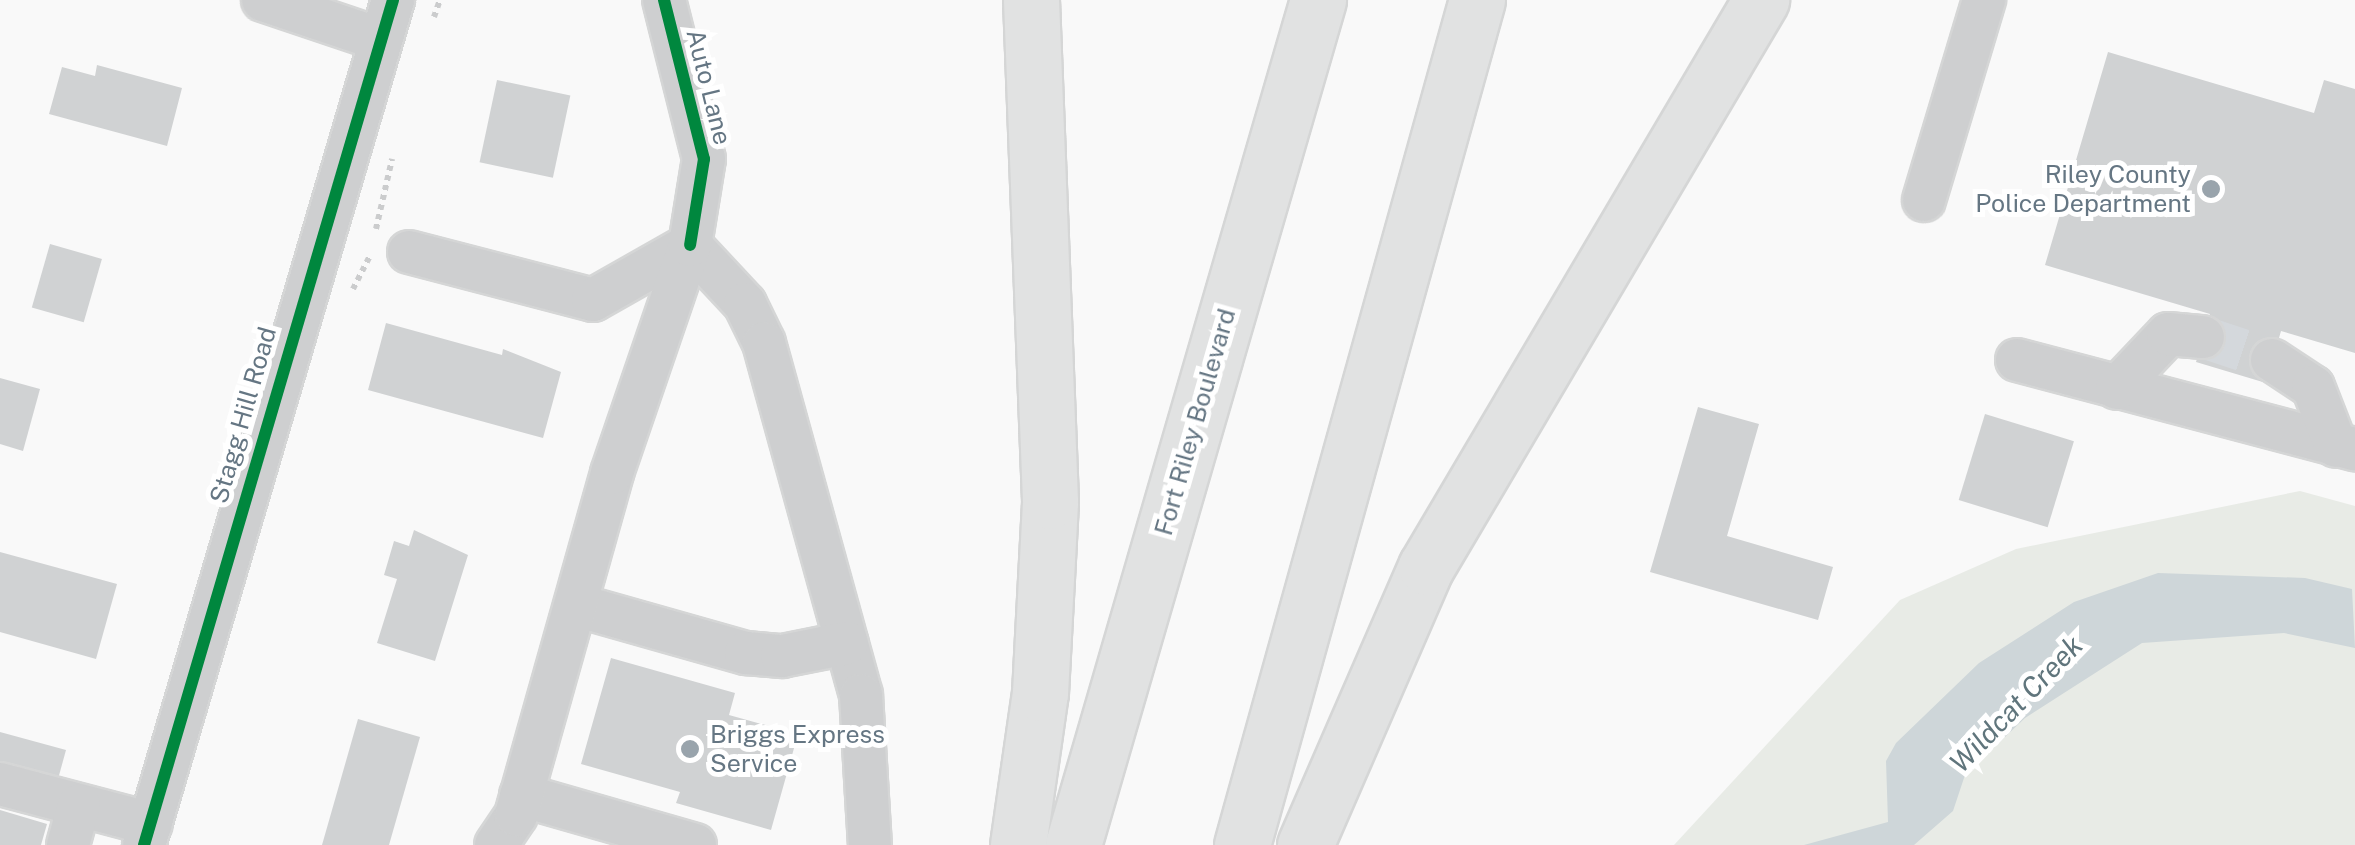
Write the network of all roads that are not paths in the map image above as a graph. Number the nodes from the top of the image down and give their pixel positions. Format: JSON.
{"nodes":[{"id":1,"x":263,"y":0,"type":"edge"},
{"id":2,"x":664,"y":0,"type":"edge"},
{"id":3,"x":1031,"y":0,"type":"edge"},
{"id":4,"x":1318,"y":0,"type":"edge"},
{"id":5,"x":1476,"y":0,"type":"edge"},
{"id":6,"x":1762,"y":0,"type":"edge"},
{"id":7,"x":1984,"y":0,"type":"edge"},
{"id":8,"x":386,"y":20,"type":"edge"},
{"id":9,"x":1924,"y":200,"type":"dead end"},
{"id":10,"x":690,"y":245,"type":"junction"},
{"id":11,"x":409,"y":252,"type":"dead end"},
{"id":12,"x":2203,"y":337,"type":"tunnel mouth"},
{"id":13,"x":2018,"y":360,"type":"dead end"},
{"id":14,"x":2272,"y":360,"type":"tunnel mouth"},
{"id":15,"x":2116,"y":388,"type":"junction"},
{"id":16,"x":2346,"y":448,"type":"edge"},
{"id":17,"x":576,"y":605,"type":"junction"},
{"id":18,"x":846,"y":643,"type":"junction"},
{"id":19,"x":0,"y":784,"type":"edge"},
{"id":20,"x":521,"y":795,"type":"junction"},
{"id":21,"x":74,"y":825,"type":"edge"},
{"id":22,"x":148,"y":834,"type":"edge"},
{"id":23,"x":496,"y":845,"type":"edge"},
{"id":24,"x":694,"y":845,"type":"edge"},
{"id":25,"x":870,"y":845,"type":"edge"},
{"id":26,"x":1018,"y":845,"type":"edge"},
{"id":27,"x":1073,"y":845,"type":"edge"},
{"id":28,"x":1242,"y":845,"type":"edge"},
{"id":29,"x":1305,"y":845,"type":"edge"}],
"edges":[{"from":1,"to":8,"type":"street"},
{"from":2,"to":10,"type":"street","name":"Auto Lane"},
{"from":3,"to":26,"type":"highway"},
{"from":4,"to":27,"type":"highway","name":"Fort Riley Boulevard"},
{"from":5,"to":28,"type":"highway"},
{"from":6,"to":29,"type":"highway"},
{"from":7,"to":9,"type":"street"},
{"from":8,"to":22,"type":"street","name":"Stagg Hill Road"},
{"from":10,"to":11,"type":"street"},
{"from":10,"to":17,"type":"street","name":"Auto Lane"},
{"from":10,"to":18,"type":"street"},
{"from":12,"to":15,"type":"street"},
{"from":13,"to":15,"type":"street"},
{"from":14,"to":16,"type":"street"},
{"from":15,"to":16,"type":"street"},
{"from":17,"to":18,"type":"street"},
{"from":17,"to":20,"type":"street","name":"Auto Lane"},
{"from":18,"to":25,"type":"street"},
{"from":19,"to":21,"type":"street"},
{"from":20,"to":23,"type":"street","name":"Auto Lane"},
{"from":20,"to":24,"type":"street"},
{"from":21,"to":22,"type":"street"}]}
